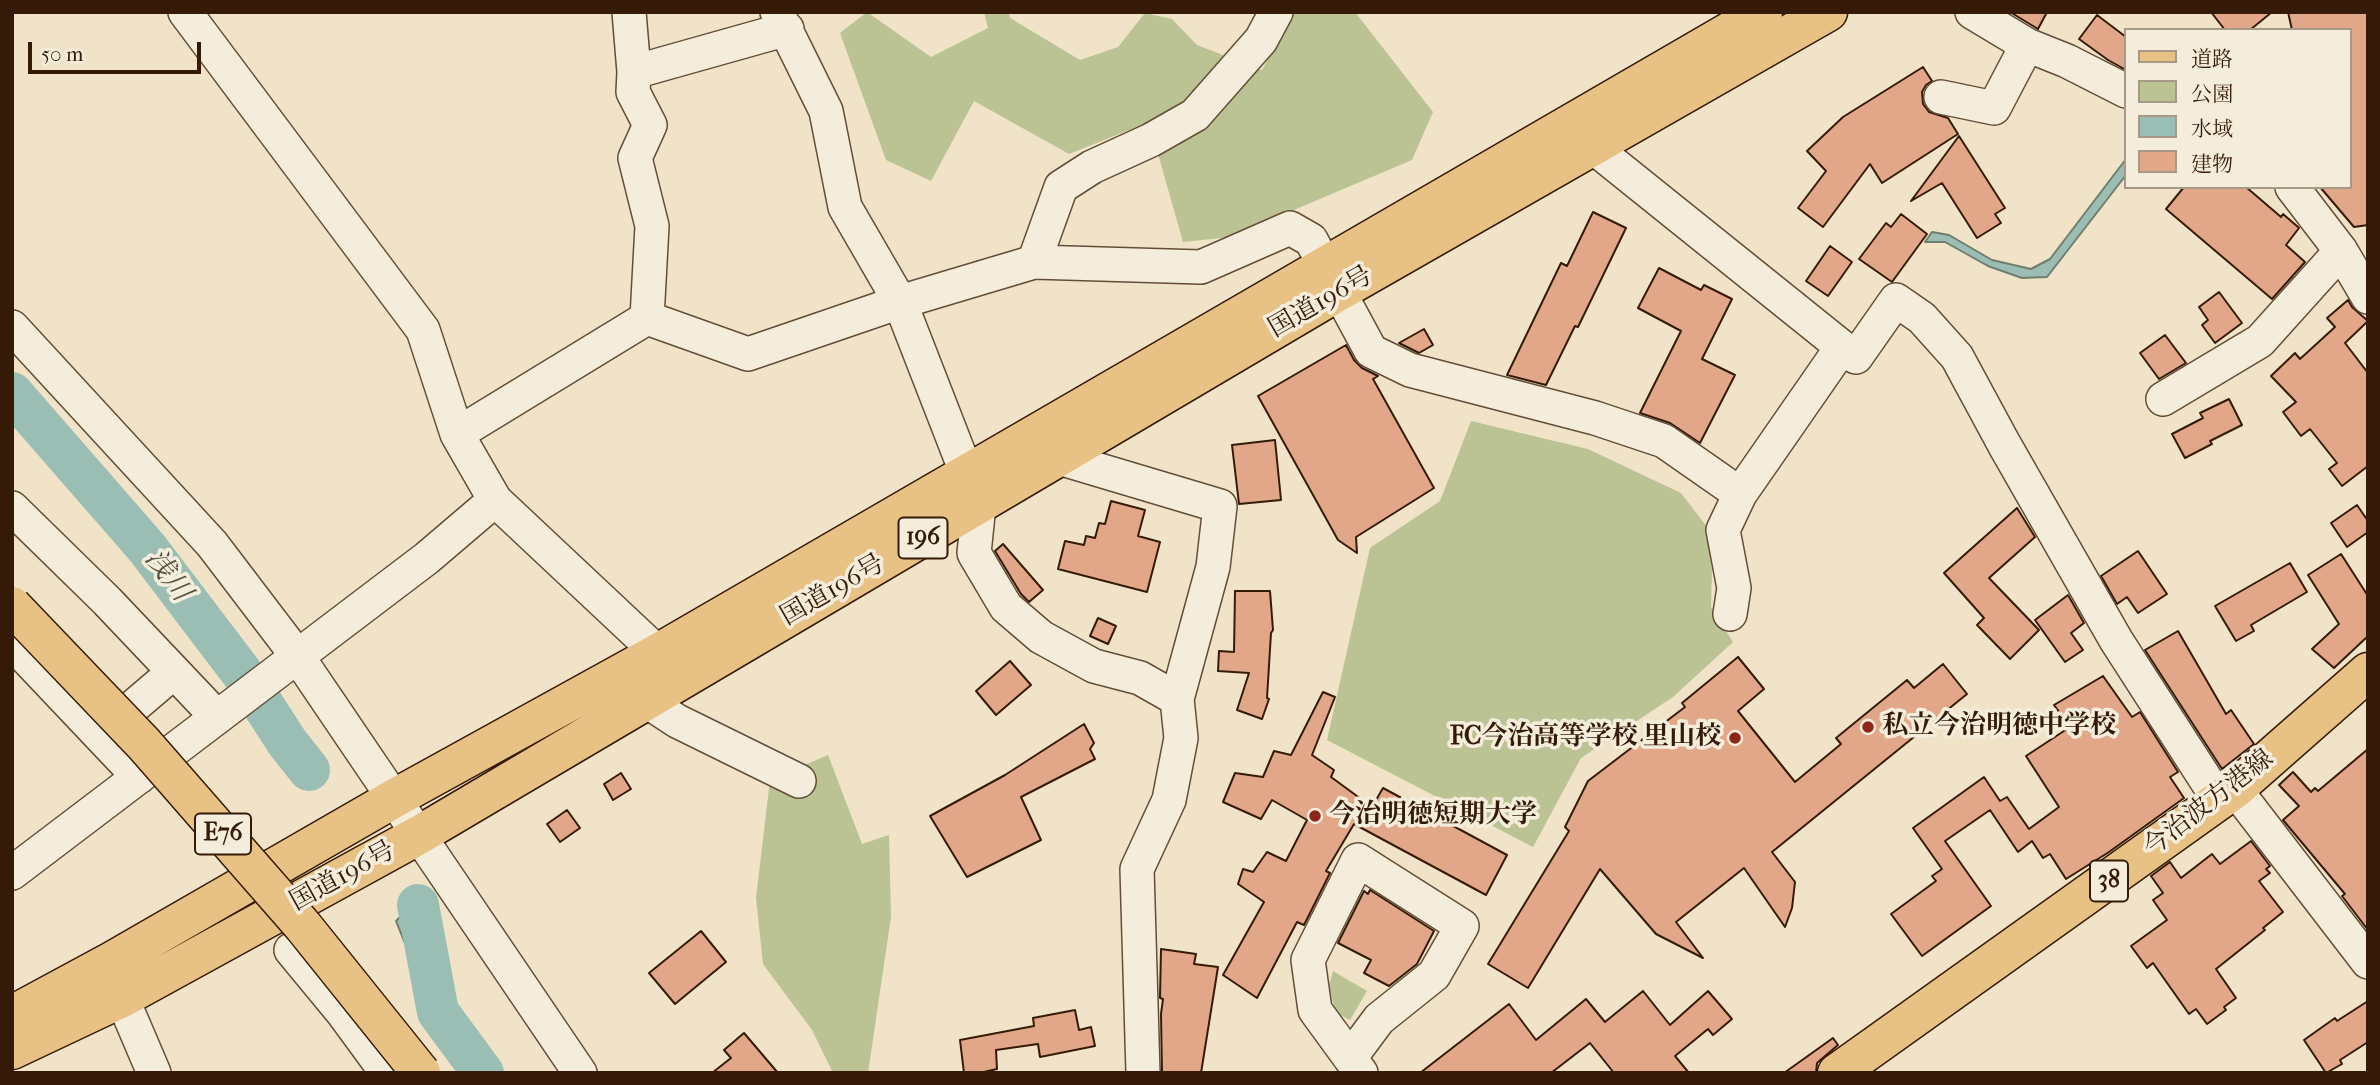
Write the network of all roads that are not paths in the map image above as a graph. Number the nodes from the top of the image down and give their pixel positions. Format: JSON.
{"nodes":[{"id":1,"x":186,"y":12,"type":"edge"},
{"id":2,"x":629,"y":12,"type":"edge"},
{"id":3,"x":1276,"y":12,"type":"edge"},
{"id":4,"x":1763,"y":12,"type":"edge"},
{"id":5,"x":1828,"y":12,"type":"edge"},
{"id":6,"x":1972,"y":12,"type":"edge"},
{"id":7,"x":782,"y":21,"type":"edge"},
{"id":8,"x":2027,"y":46,"type":"junction"},
{"id":9,"x":635,"y":72,"type":"junction"},
{"id":10,"x":2124,"y":90,"type":"edge"},
{"id":11,"x":1941,"y":97,"type":"dead end"},
{"id":12,"x":1593,"y":147,"type":"junction"},
{"id":13,"x":2294,"y":189,"type":"edge"},
{"id":14,"x":2341,"y":251,"type":"junction"},
{"id":15,"x":1034,"y":262,"type":"junction"},
{"id":16,"x":1331,"y":279,"type":"junction"},
{"id":17,"x":2368,"y":297,"type":"edge"},
{"id":18,"x":900,"y":302,"type":"junction"},
{"id":19,"x":647,"y":318,"type":"junction"},
{"id":20,"x":12,"y":327,"type":"edge"},
{"id":21,"x":1842,"y":347,"type":"junction"},
{"id":22,"x":2163,"y":399,"type":"dead end"},
{"id":23,"x":457,"y":434,"type":"junction"},
{"id":24,"x":1059,"y":458,"type":"junction"},
{"id":25,"x":973,"y":490,"type":"junction"},
{"id":26,"x":1740,"y":494,"type":"junction"},
{"id":27,"x":495,"y":500,"type":"junction"},
{"id":28,"x":12,"y":508,"type":"edge"},
{"id":29,"x":12,"y":606,"type":"edge"},
{"id":30,"x":1730,"y":614,"type":"dead end"},
{"id":31,"x":12,"y":643,"type":"edge"},
{"id":32,"x":658,"y":653,"type":"junction"},
{"id":33,"x":298,"y":657,"type":"junction"},
{"id":34,"x":174,"y":672,"type":"junction"},
{"id":35,"x":2368,"y":672,"type":"edge"},
{"id":36,"x":1177,"y":699,"type":"junction"},
{"id":37,"x":645,"y":701,"type":"junction"},
{"id":38,"x":217,"y":717,"type":"junction"},
{"id":39,"x":100,"y":735,"type":"junction"},
{"id":40,"x":139,"y":778,"type":"junction"},
{"id":41,"x":800,"y":781,"type":"dead end"},
{"id":42,"x":2227,"y":795,"type":"junction"},
{"id":43,"x":395,"y":798,"type":"junction"},
{"id":44,"x":419,"y":835,"type":"junction"},
{"id":45,"x":12,"y":873,"type":"edge"},
{"id":46,"x":291,"y":950,"type":"dead end"},
{"id":47,"x":2368,"y":962,"type":"edge"},
{"id":48,"x":122,"y":998,"type":"junction"},
{"id":49,"x":12,"y":1016,"type":"edge"},
{"id":50,"x":12,"y":1050,"type":"edge"},
{"id":51,"x":1356,"y":1065,"type":"edge"},
{"id":52,"x":154,"y":1073,"type":"edge"},
{"id":53,"x":387,"y":1073,"type":"edge"},
{"id":54,"x":421,"y":1073,"type":"edge"},
{"id":55,"x":580,"y":1073,"type":"edge"},
{"id":56,"x":1143,"y":1073,"type":"edge"},
{"id":57,"x":1837,"y":1073,"type":"edge"}],
"edges":[{"from":1,"to":23,"type":"street"},
{"from":2,"to":9,"type":"street"},
{"from":3,"to":15,"type":"street"},
{"from":4,"to":16,"type":"main road","name":"国道196号","number":"196"},
{"from":5,"to":12,"type":"main road","name":"国道196号","number":"196"},
{"from":6,"to":8,"type":"street"},
{"from":7,"to":9,"type":"street"},
{"from":7,"to":18,"type":"street"},
{"from":8,"to":10,"type":"street"},
{"from":8,"to":11,"type":"street"},
{"from":9,"to":19,"type":"street"},
{"from":12,"to":16,"type":"main road","name":"国道196号","number":"196"},
{"from":12,"to":21,"type":"street"},
{"from":13,"to":14,"type":"street"},
{"from":14,"to":17,"type":"street"},
{"from":14,"to":22,"type":"street"},
{"from":15,"to":16,"type":"street"},
{"from":15,"to":18,"type":"street"},
{"from":16,"to":24,"type":"main road","name":"国道196号","number":"196"},
{"from":16,"to":25,"type":"main road","name":"国道196号","number":"196"},
{"from":16,"to":26,"type":"street"},
{"from":18,"to":19,"type":"street"},
{"from":18,"to":25,"type":"street"},
{"from":19,"to":23,"type":"street"},
{"from":20,"to":33,"type":"street"},
{"from":21,"to":26,"type":"street"},
{"from":21,"to":42,"type":"street"},
{"from":23,"to":27,"type":"street"},
{"from":24,"to":25,"type":"main road","name":"国道196号","number":"196"},
{"from":24,"to":36,"type":"street"},
{"from":25,"to":32,"type":"main road","name":"国道196号","number":"196"},
{"from":25,"to":36,"type":"street"},
{"from":25,"to":37,"type":"main road","name":"国道196号","number":"196"},
{"from":26,"to":30,"type":"street"},
{"from":27,"to":32,"type":"street"},
{"from":27,"to":33,"type":"street"},
{"from":28,"to":34,"type":"street"},
{"from":29,"to":54,"type":"main road","number":"E76","bridge":true},
{"from":31,"to":39,"type":"street"},
{"from":32,"to":43,"type":"main road","name":"国道196号","number":"196"},
{"from":33,"to":38,"type":"street"},
{"from":33,"to":43,"type":"street"},
{"from":34,"to":38,"type":"street"},
{"from":34,"to":39,"type":"street"},
{"from":35,"to":42,"type":"main road","name":"今治波方港線","number":"38"},
{"from":36,"to":56,"type":"street"},
{"from":37,"to":41,"type":"street"},
{"from":37,"to":44,"type":"main road","name":"国道196号","number":"196"},
{"from":38,"to":40,"type":"street"},
{"from":39,"to":40,"type":"street"},
{"from":40,"to":45,"type":"street"},
{"from":42,"to":47,"type":"street"},
{"from":42,"to":57,"type":"main road","name":"今治波方港線","number":"38"},
{"from":43,"to":44,"type":"street"},
{"from":43,"to":49,"type":"main road","name":"国道196号","number":"196"},
{"from":44,"to":48,"type":"main road","name":"国道196号","number":"196"},
{"from":44,"to":55,"type":"street"},
{"from":46,"to":53,"type":"street"},
{"from":48,"to":50,"type":"main road","name":"国道196号","number":"196"},
{"from":48,"to":52,"type":"street"},
{"from":51,"to":51,"type":"street"}]}
